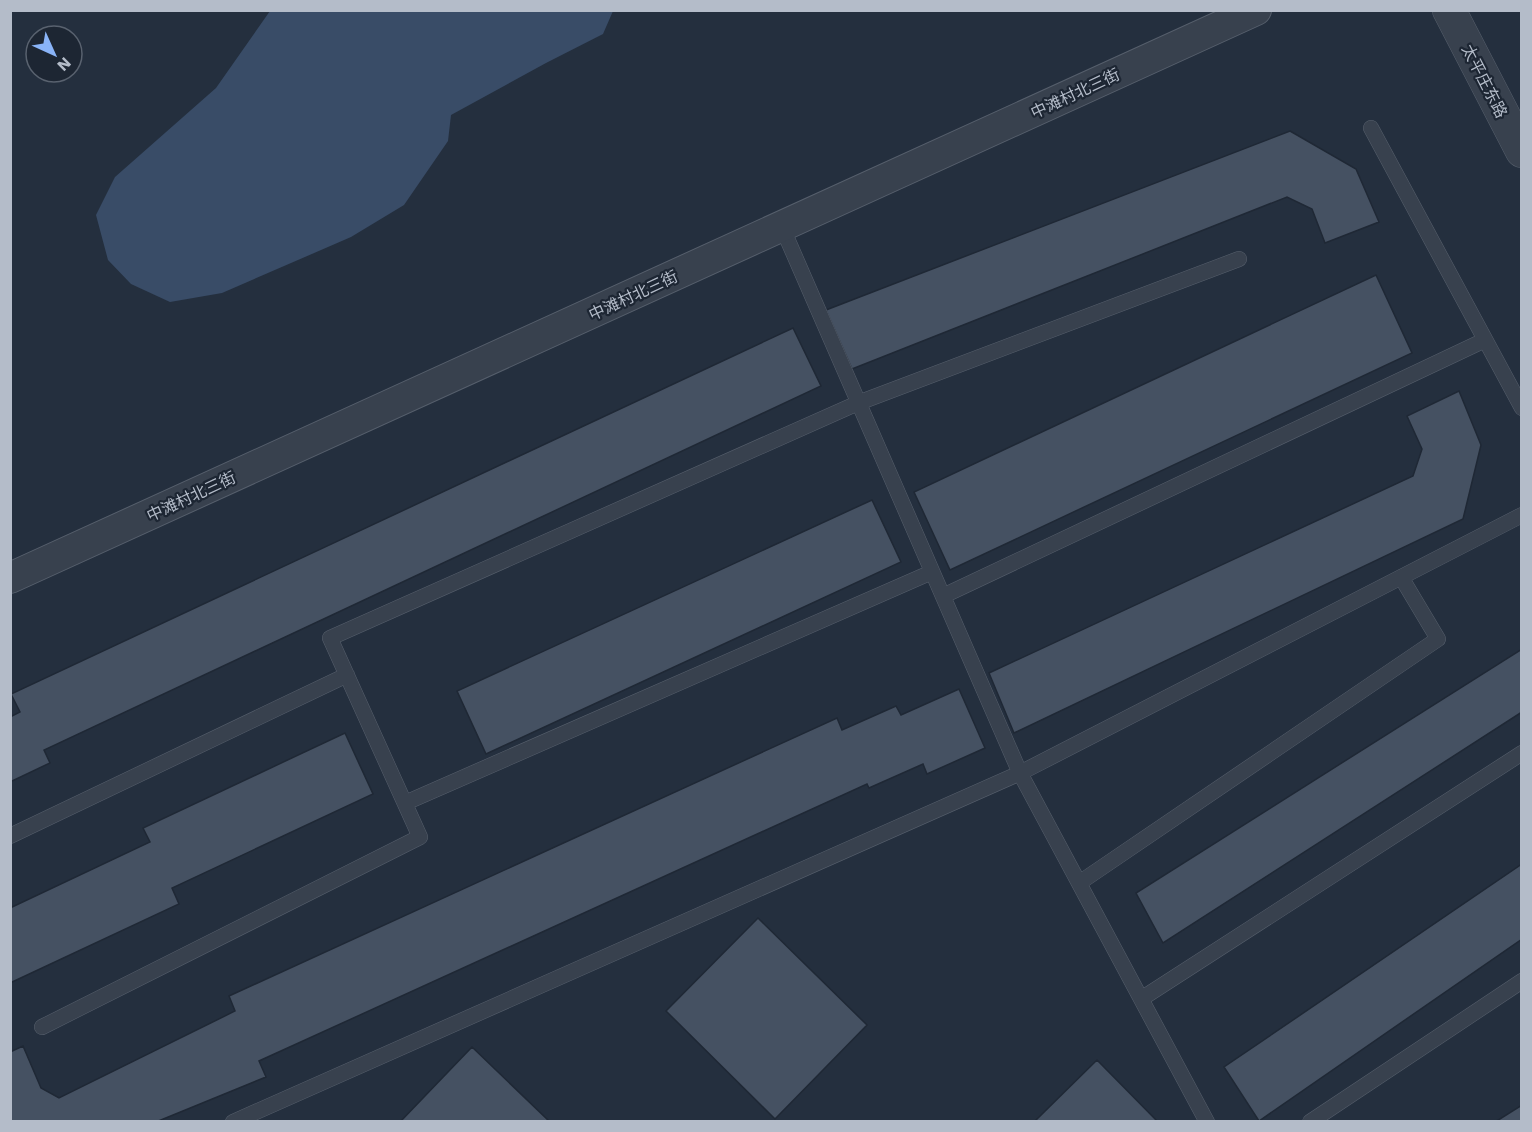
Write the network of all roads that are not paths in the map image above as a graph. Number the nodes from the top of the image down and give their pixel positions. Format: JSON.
{"nodes":[{"id":1,"x":1256,"y":10,"type":"edge"},
{"id":2,"x":1449,"y":10,"type":"edge"},
{"id":3,"x":1371,"y":128,"type":"dead end"},
{"id":4,"x":1521,"y":151,"type":"edge"},
{"id":5,"x":782,"y":227,"type":"junction"},
{"id":6,"x":1239,"y":259,"type":"dead end"},
{"id":7,"x":1485,"y":340,"type":"junction"},
{"id":8,"x":858,"y":402,"type":"junction"},
{"id":9,"x":1521,"y":408,"type":"edge"},
{"id":10,"x":1521,"y":514,"type":"edge"},
{"id":11,"x":933,"y":572,"type":"junction"},
{"id":12,"x":1401,"y":577,"type":"junction"},
{"id":13,"x":10,"y":579,"type":"edge"},
{"id":14,"x":943,"y":597,"type":"junction"},
{"id":15,"x":347,"y":675,"type":"junction"},
{"id":16,"x":1521,"y":753,"type":"edge"},
{"id":17,"x":1020,"y":773,"type":"junction"},
{"id":18,"x":405,"y":803,"type":"junction"},
{"id":19,"x":10,"y":836,"type":"edge"},
{"id":20,"x":1079,"y":883,"type":"junction"},
{"id":21,"x":1521,"y":981,"type":"edge"},
{"id":22,"x":1141,"y":999,"type":"junction"},
{"id":23,"x":42,"y":1027,"type":"dead end"},
{"id":24,"x":233,"y":1122,"type":"edge"},
{"id":25,"x":1207,"y":1122,"type":"edge"},
{"id":26,"x":1310,"y":1122,"type":"edge"}],
"edges":[{"from":1,"to":5,"type":"street","name":"中滩村北三街"},
{"from":2,"to":4,"type":"street","name":"太平庄东路"},
{"from":3,"to":7,"type":"lane"},
{"from":5,"to":8,"type":"lane"},
{"from":5,"to":13,"type":"street","name":"中滩村北三街"},
{"from":6,"to":8,"type":"lane"},
{"from":7,"to":9,"type":"lane"},
{"from":7,"to":14,"type":"lane"},
{"from":8,"to":11,"type":"lane"},
{"from":8,"to":15,"type":"lane"},
{"from":10,"to":12,"type":"lane"},
{"from":11,"to":14,"type":"lane"},
{"from":11,"to":18,"type":"lane"},
{"from":12,"to":17,"type":"lane"},
{"from":12,"to":20,"type":"lane"},
{"from":14,"to":17,"type":"lane"},
{"from":15,"to":18,"type":"lane"},
{"from":15,"to":19,"type":"lane"},
{"from":16,"to":22,"type":"lane"},
{"from":17,"to":20,"type":"lane"},
{"from":17,"to":24,"type":"lane"},
{"from":18,"to":23,"type":"lane"},
{"from":20,"to":22,"type":"lane"},
{"from":21,"to":26,"type":"lane"},
{"from":22,"to":25,"type":"lane"}]}
